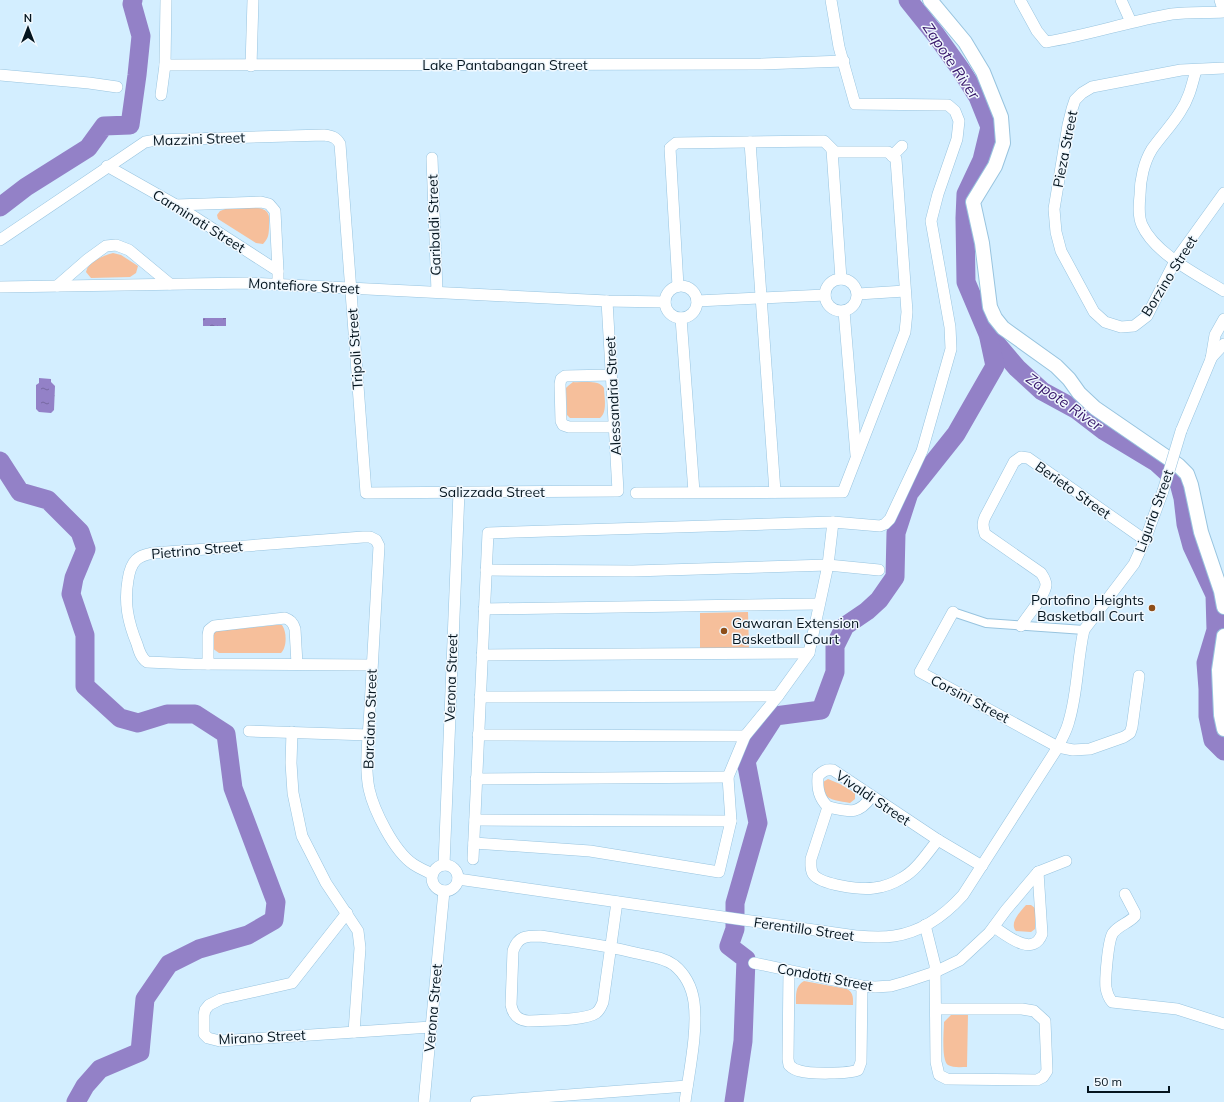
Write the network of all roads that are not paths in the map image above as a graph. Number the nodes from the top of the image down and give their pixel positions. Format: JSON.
{"nodes":[{"id":1,"x":166,"y":0,"type":"edge"},
{"id":2,"x":253,"y":0,"type":"edge"},
{"id":3,"x":830,"y":0,"type":"edge"},
{"id":4,"x":930,"y":0,"type":"edge"},
{"id":5,"x":1020,"y":0,"type":"edge"},
{"id":6,"x":1121,"y":0,"type":"edge"},
{"id":7,"x":1220,"y":0,"type":"edge"},
{"id":8,"x":1131,"y":22,"type":"junction"},
{"id":9,"x":844,"y":61,"type":"junction"},
{"id":10,"x":166,"y":65,"type":"junction"},
{"id":11,"x":251,"y":66,"type":"junction"},
{"id":12,"x":1224,"y":68,"type":"edge"},
{"id":13,"x":1196,"y":70,"type":"junction"},
{"id":14,"x":0,"y":75,"type":"edge"},
{"id":15,"x":117,"y":88,"type":"dead end"},
{"id":16,"x":161,"y":95,"type":"dead end"},
{"id":17,"x":332,"y":136,"type":"joint"},
{"id":18,"x":750,"y":142,"type":"junction"},
{"id":19,"x":902,"y":146,"type":"dead end"},
{"id":20,"x":832,"y":150,"type":"junction"},
{"id":21,"x":892,"y":156,"type":"junction"},
{"id":22,"x":432,"y":158,"type":"dead end"},
{"id":23,"x":107,"y":166,"type":"junction"},
{"id":24,"x":1224,"y":193,"type":"edge"},
{"id":25,"x":176,"y":205,"type":"junction"},
{"id":26,"x":0,"y":240,"type":"edge"},
{"id":27,"x":1175,"y":261,"type":"junction"},
{"id":28,"x":278,"y":271,"type":"junction"},
{"id":29,"x":841,"y":280,"type":"junction"},
{"id":30,"x":170,"y":284,"type":"junction"},
{"id":31,"x":278,"y":284,"type":"junction"},
{"id":32,"x":57,"y":286,"type":"junction"},
{"id":33,"x":678,"y":286,"type":"junction"},
{"id":34,"x":0,"y":287,"type":"edge"},
{"id":35,"x":350,"y":288,"type":"junction"},
{"id":36,"x":905,"y":291,"type":"junction"},
{"id":37,"x":1224,"y":291,"type":"edge"},
{"id":38,"x":437,"y":292,"type":"junction"},
{"id":39,"x":858,"y":294,"type":"junction"},
{"id":40,"x":826,"y":295,"type":"junction"},
{"id":41,"x":761,"y":298,"type":"junction"},
{"id":42,"x":607,"y":301,"type":"junction"},
{"id":43,"x":697,"y":301,"type":"junction"},
{"id":44,"x":665,"y":302,"type":"junction"},
{"id":45,"x":844,"y":310,"type":"junction"},
{"id":46,"x":681,"y":318,"type":"junction"},
{"id":47,"x":1224,"y":319,"type":"edge"},
{"id":48,"x":1121,"y":327,"type":"joint"},
{"id":49,"x":1224,"y":344,"type":"edge"},
{"id":50,"x":1211,"y":359,"type":"junction"},
{"id":51,"x":611,"y":375,"type":"junction"},
{"id":52,"x":614,"y":427,"type":"junction"},
{"id":53,"x":854,"y":434,"type":"junction"},
{"id":54,"x":865,"y":434,"type":"junction"},
{"id":55,"x":856,"y":459,"type":"junction"},
{"id":56,"x":618,"y":491,"type":"joint"},
{"id":57,"x":459,"y":492,"type":"junction"},
{"id":58,"x":694,"y":492,"type":"junction"},
{"id":59,"x":775,"y":492,"type":"junction"},
{"id":60,"x":366,"y":493,"type":"joint"},
{"id":61,"x":636,"y":493,"type":"dead end"},
{"id":62,"x":833,"y":522,"type":"junction"},
{"id":63,"x":376,"y":540,"type":"joint"},
{"id":64,"x":1145,"y":540,"type":"junction"},
{"id":65,"x":828,"y":565,"type":"junction"},
{"id":66,"x":486,"y":570,"type":"junction"},
{"id":67,"x":879,"y":570,"type":"dead end"},
{"id":68,"x":819,"y":604,"type":"junction"},
{"id":69,"x":1224,"y":607,"type":"edge"},
{"id":70,"x":484,"y":609,"type":"junction"},
{"id":71,"x":953,"y":612,"type":"joint"},
{"id":72,"x":1021,"y":626,"type":"junction"},
{"id":73,"x":1084,"y":630,"type":"junction"},
{"id":74,"x":1224,"y":636,"type":"edge"},
{"id":75,"x":482,"y":654,"type":"junction"},
{"id":76,"x":808,"y":654,"type":"junction"},
{"id":77,"x":208,"y":664,"type":"junction"},
{"id":78,"x":297,"y":664,"type":"junction"},
{"id":79,"x":372,"y":665,"type":"junction"},
{"id":80,"x":1139,"y":676,"type":"dead end"},
{"id":81,"x":778,"y":696,"type":"junction"},
{"id":82,"x":480,"y":697,"type":"junction"},
{"id":83,"x":1224,"y":729,"type":"edge"},
{"id":84,"x":249,"y":731,"type":"dead end"},
{"id":85,"x":292,"y":732,"type":"junction"},
{"id":86,"x":369,"y":735,"type":"junction"},
{"id":87,"x":478,"y":735,"type":"junction"},
{"id":88,"x":745,"y":736,"type":"junction"},
{"id":89,"x":1058,"y":747,"type":"junction"},
{"id":90,"x":728,"y":777,"type":"junction"},
{"id":91,"x":476,"y":779,"type":"junction"},
{"id":92,"x":871,"y":797,"type":"junction"},
{"id":93,"x":828,"y":807,"type":"junction"},
{"id":94,"x":475,"y":820,"type":"junction"},
{"id":95,"x":731,"y":821,"type":"junction"},
{"id":96,"x":938,"y":840,"type":"junction"},
{"id":97,"x":474,"y":843,"type":"junction"},
{"id":98,"x":473,"y":859,"type":"dead end"},
{"id":99,"x":1066,"y":861,"type":"dead end"},
{"id":100,"x":444,"y":865,"type":"junction"},
{"id":101,"x":982,"y":866,"type":"junction"},
{"id":102,"x":1038,"y":872,"type":"junction"},
{"id":103,"x":432,"y":874,"type":"junction"},
{"id":104,"x":458,"y":879,"type":"junction"},
{"id":105,"x":444,"y":891,"type":"junction"},
{"id":106,"x":1126,"y":894,"type":"dead end"},
{"id":107,"x":617,"y":902,"type":"junction"},
{"id":108,"x":346,"y":913,"type":"junction"},
{"id":109,"x":925,"y":925,"type":"junction"},
{"id":110,"x":994,"y":927,"type":"junction"},
{"id":111,"x":611,"y":947,"type":"junction"},
{"id":112,"x":754,"y":963,"type":"dead end"},
{"id":113,"x":789,"y":971,"type":"junction"},
{"id":114,"x":935,"y":972,"type":"junction"},
{"id":115,"x":862,"y":986,"type":"junction"},
{"id":116,"x":936,"y":1009,"type":"junction"},
{"id":117,"x":1224,"y":1024,"type":"edge"},
{"id":118,"x":431,"y":1028,"type":"junction"},
{"id":119,"x":354,"y":1032,"type":"junction"},
{"id":120,"x":687,"y":1086,"type":"junction"},
{"id":121,"x":613,"y":1091,"type":"junction"},
{"id":122,"x":424,"y":1102,"type":"edge"},
{"id":123,"x":476,"y":1102,"type":"edge"},
{"id":124,"x":488,"y":1102,"type":"edge"},
{"id":125,"x":610,"y":1102,"type":"edge"},
{"id":126,"x":685,"y":1102,"type":"edge"}],
"edges":[{"from":1,"to":10,"type":"street"},
{"from":2,"to":11,"type":"street"},
{"from":3,"to":9,"type":"street"},
{"from":4,"to":69,"type":"street"},
{"from":5,"to":8,"type":"street"},
{"from":6,"to":8,"type":"street"},
{"from":7,"to":8,"type":"street"},
{"from":9,"to":11,"type":"street","name":"Lake Pantabangan Street"},
{"from":9,"to":62,"type":"street"},
{"from":10,"to":11,"type":"street","name":"Lake Pantabangan Street"},
{"from":10,"to":16,"type":"street"},
{"from":12,"to":13,"type":"street","name":"Pieza Street"},
{"from":13,"to":27,"type":"street"},
{"from":13,"to":48,"type":"street","name":"Pieza Street"},
{"from":14,"to":15,"type":"street"},
{"from":17,"to":23,"type":"street","name":"Mazzini Street"},
{"from":17,"to":35,"type":"street","name":"Tripoli Street"},
{"from":18,"to":20,"type":"street"},
{"from":18,"to":33,"type":"street"},
{"from":18,"to":41,"type":"street"},
{"from":19,"to":21,"type":"street"},
{"from":20,"to":21,"type":"street"},
{"from":20,"to":29,"type":"street"},
{"from":21,"to":36,"type":"street"},
{"from":22,"to":38,"type":"street","name":"Garibaldi Street"},
{"from":23,"to":25,"type":"street","name":"Carminati Street"},
{"from":23,"to":26,"type":"street","name":"Mazzini Street"},
{"from":24,"to":27,"type":"street","name":"Borzino Street"},
{"from":25,"to":28,"type":"street","name":"Carminati Street"},
{"from":25,"to":28,"type":"street"},
{"from":27,"to":37,"type":"street"},
{"from":27,"to":48,"type":"street","name":"Borzino Street"},
{"from":28,"to":31,"type":"street"},
{"from":29,"to":39,"type":"street"},
{"from":29,"to":40,"type":"street"},
{"from":30,"to":31,"type":"street","name":"Montefiore Street"},
{"from":30,"to":32,"type":"street","name":"Montefiore Street"},
{"from":30,"to":32,"type":"street"},
{"from":31,"to":35,"type":"street","name":"Montefiore Street"},
{"from":32,"to":34,"type":"street","name":"Montefiore Street"},
{"from":33,"to":43,"type":"street"},
{"from":33,"to":44,"type":"street"},
{"from":35,"to":38,"type":"street","name":"Montefiore Street"},
{"from":35,"to":60,"type":"street","name":"Tripoli Street"},
{"from":36,"to":39,"type":"street"},
{"from":36,"to":54,"type":"street"},
{"from":38,"to":42,"type":"street","name":"Montefiore Street"},
{"from":39,"to":45,"type":"street"},
{"from":40,"to":41,"type":"street"},
{"from":40,"to":45,"type":"street"},
{"from":41,"to":43,"type":"street"},
{"from":41,"to":59,"type":"street"},
{"from":42,"to":44,"type":"street","name":"Montefiore Street"},
{"from":42,"to":51,"type":"street","name":"Alessandria Street"},
{"from":43,"to":46,"type":"street"},
{"from":44,"to":46,"type":"street"},
{"from":45,"to":53,"type":"street"},
{"from":46,"to":58,"type":"street"},
{"from":47,"to":50,"type":"street","name":"Liguria Street"},
{"from":49,"to":50,"type":"street","name":"Liguria Street"},
{"from":50,"to":64,"type":"street","name":"Liguria Street","bridge":true},
{"from":51,"to":52,"type":"street","name":"Alessandria Street"},
{"from":51,"to":52,"type":"street"},
{"from":52,"to":56,"type":"street","name":"Alessandria Street"},
{"from":53,"to":54,"type":"street"},
{"from":53,"to":55,"type":"street"},
{"from":54,"to":55,"type":"street"},
{"from":55,"to":59,"type":"street"},
{"from":56,"to":57,"type":"street","name":"Salizzada Street"},
{"from":57,"to":60,"type":"street","name":"Salizzada Street"},
{"from":57,"to":100,"type":"street","name":"Verona Street"},
{"from":58,"to":59,"type":"street"},
{"from":58,"to":61,"type":"street"},
{"from":62,"to":65,"type":"street"},
{"from":62,"to":66,"type":"street"},
{"from":63,"to":77,"type":"street","name":"Pietrino Street"},
{"from":63,"to":79,"type":"street","name":"Barciano Street"},
{"from":64,"to":72,"type":"street","name":"Berieto Street"},
{"from":64,"to":73,"type":"street","name":"Liguria Street"},
{"from":65,"to":66,"type":"street"},
{"from":65,"to":67,"type":"street"},
{"from":65,"to":68,"type":"street"},
{"from":66,"to":70,"type":"street"},
{"from":68,"to":70,"type":"street"},
{"from":68,"to":76,"type":"street"},
{"from":70,"to":75,"type":"street"},
{"from":71,"to":72,"type":"street"},
{"from":71,"to":89,"type":"street","name":"Corsini Street"},
{"from":72,"to":73,"type":"street"},
{"from":73,"to":89,"type":"street","name":"Liguria Street"},
{"from":74,"to":83,"type":"street"},
{"from":75,"to":76,"type":"street"},
{"from":75,"to":82,"type":"street"},
{"from":76,"to":81,"type":"street"},
{"from":77,"to":78,"type":"street","name":"Pietrino Street"},
{"from":77,"to":78,"type":"street"},
{"from":78,"to":79,"type":"street","name":"Pietrino Street"},
{"from":79,"to":86,"type":"street","name":"Barciano Street"},
{"from":80,"to":89,"type":"street"},
{"from":81,"to":82,"type":"street"},
{"from":81,"to":88,"type":"street"},
{"from":82,"to":87,"type":"street"},
{"from":84,"to":85,"type":"street"},
{"from":85,"to":86,"type":"street"},
{"from":85,"to":108,"type":"street"},
{"from":86,"to":103,"type":"street","name":"Barciano Street"},
{"from":87,"to":88,"type":"street"},
{"from":87,"to":91,"type":"street"},
{"from":88,"to":90,"type":"street"},
{"from":89,"to":101,"type":"street","name":"Ferentillo Street"},
{"from":90,"to":91,"type":"street"},
{"from":90,"to":95,"type":"street"},
{"from":91,"to":94,"type":"street"},
{"from":92,"to":93,"type":"street"},
{"from":92,"to":93,"type":"street","name":"Vivaldi Street"},
{"from":92,"to":96,"type":"street","name":"Vivaldi Street"},
{"from":93,"to":96,"type":"street"},
{"from":94,"to":95,"type":"street"},
{"from":94,"to":97,"type":"street"},
{"from":95,"to":97,"type":"street"},
{"from":96,"to":101,"type":"street","name":"Vivaldi Street"},
{"from":97,"to":98,"type":"street"},
{"from":99,"to":102,"type":"street","name":"Condotti Street"},
{"from":100,"to":103,"type":"street"},
{"from":100,"to":104,"type":"street"},
{"from":101,"to":109,"type":"street","name":"Ferentillo Street"},
{"from":102,"to":110,"type":"street","name":"Condotti Street"},
{"from":102,"to":110,"type":"street"},
{"from":103,"to":105,"type":"street"},
{"from":104,"to":105,"type":"street"},
{"from":104,"to":107,"type":"street","name":"Ferentillo Street"},
{"from":105,"to":118,"type":"street","name":"Verona Street"},
{"from":106,"to":117,"type":"street"},
{"from":107,"to":109,"type":"street","name":"Ferentillo Street"},
{"from":107,"to":111,"type":"street"},
{"from":108,"to":119,"type":"street"},
{"from":108,"to":119,"type":"street","name":"Mirano Street"},
{"from":109,"to":114,"type":"street"},
{"from":110,"to":114,"type":"street","name":"Condotti Street"},
{"from":111,"to":111,"type":"street"},
{"from":111,"to":120,"type":"street"},
{"from":112,"to":113,"type":"street","name":"Condotti Street"},
{"from":113,"to":115,"type":"street","name":"Condotti Street"},
{"from":113,"to":115,"type":"street"},
{"from":114,"to":115,"type":"street","name":"Condotti Street"},
{"from":114,"to":116,"type":"street"},
{"from":116,"to":116,"type":"street"},
{"from":118,"to":119,"type":"street","name":"Mirano Street"},
{"from":118,"to":122,"type":"street","name":"Verona Street"},
{"from":120,"to":121,"type":"street"},
{"from":120,"to":126,"type":"street"},
{"from":121,"to":124,"type":"street"},
{"from":121,"to":125,"type":"street"},
{"from":123,"to":124,"type":"street"}]}
